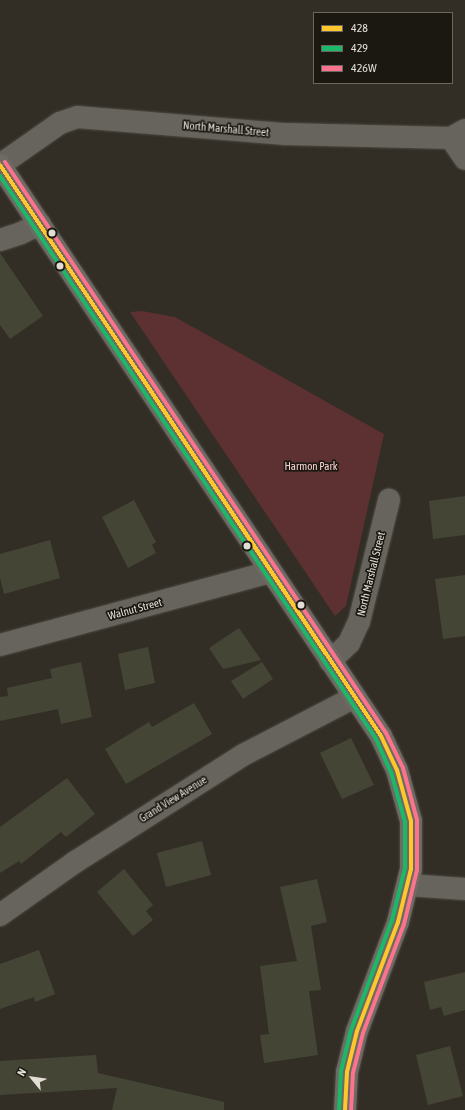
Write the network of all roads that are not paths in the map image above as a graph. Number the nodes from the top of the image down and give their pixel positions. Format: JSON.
{"nodes":[{"id":1,"x":458,"y":134,"type":"edge"},
{"id":2,"x":465,"y":159,"type":"edge"},
{"id":3,"x":0,"y":165,"type":"edge"},
{"id":4,"x":40,"y":224,"type":"junction"},
{"id":5,"x":0,"y":240,"type":"edge"},
{"id":6,"x":389,"y":500,"type":"dead end"},
{"id":7,"x":270,"y":572,"type":"junction"},
{"id":8,"x":0,"y":645,"type":"edge"},
{"id":9,"x":330,"y":661,"type":"junction"},
{"id":10,"x":355,"y":697,"type":"junction"},
{"id":11,"x":408,"y":885,"type":"junction"},
{"id":12,"x":465,"y":889,"type":"edge"},
{"id":13,"x":0,"y":915,"type":"edge"},
{"id":14,"x":346,"y":1110,"type":"edge"}],
"edges":[{"from":1,"to":2,"type":"street"},
{"from":1,"to":3,"type":"street","name":"North Marshall Street"},
{"from":3,"to":4,"type":"main road"},
{"from":4,"to":5,"type":"street"},
{"from":4,"to":7,"type":"main road"},
{"from":6,"to":9,"type":"street","name":"North Marshall Street"},
{"from":7,"to":8,"type":"street","name":"Walnut Street"},
{"from":7,"to":9,"type":"main road"},
{"from":9,"to":10,"type":"main road"},
{"from":10,"to":11,"type":"main road"},
{"from":10,"to":13,"type":"street","name":"Grand View Avenue"},
{"from":11,"to":12,"type":"street"},
{"from":11,"to":14,"type":"main road"}]}
